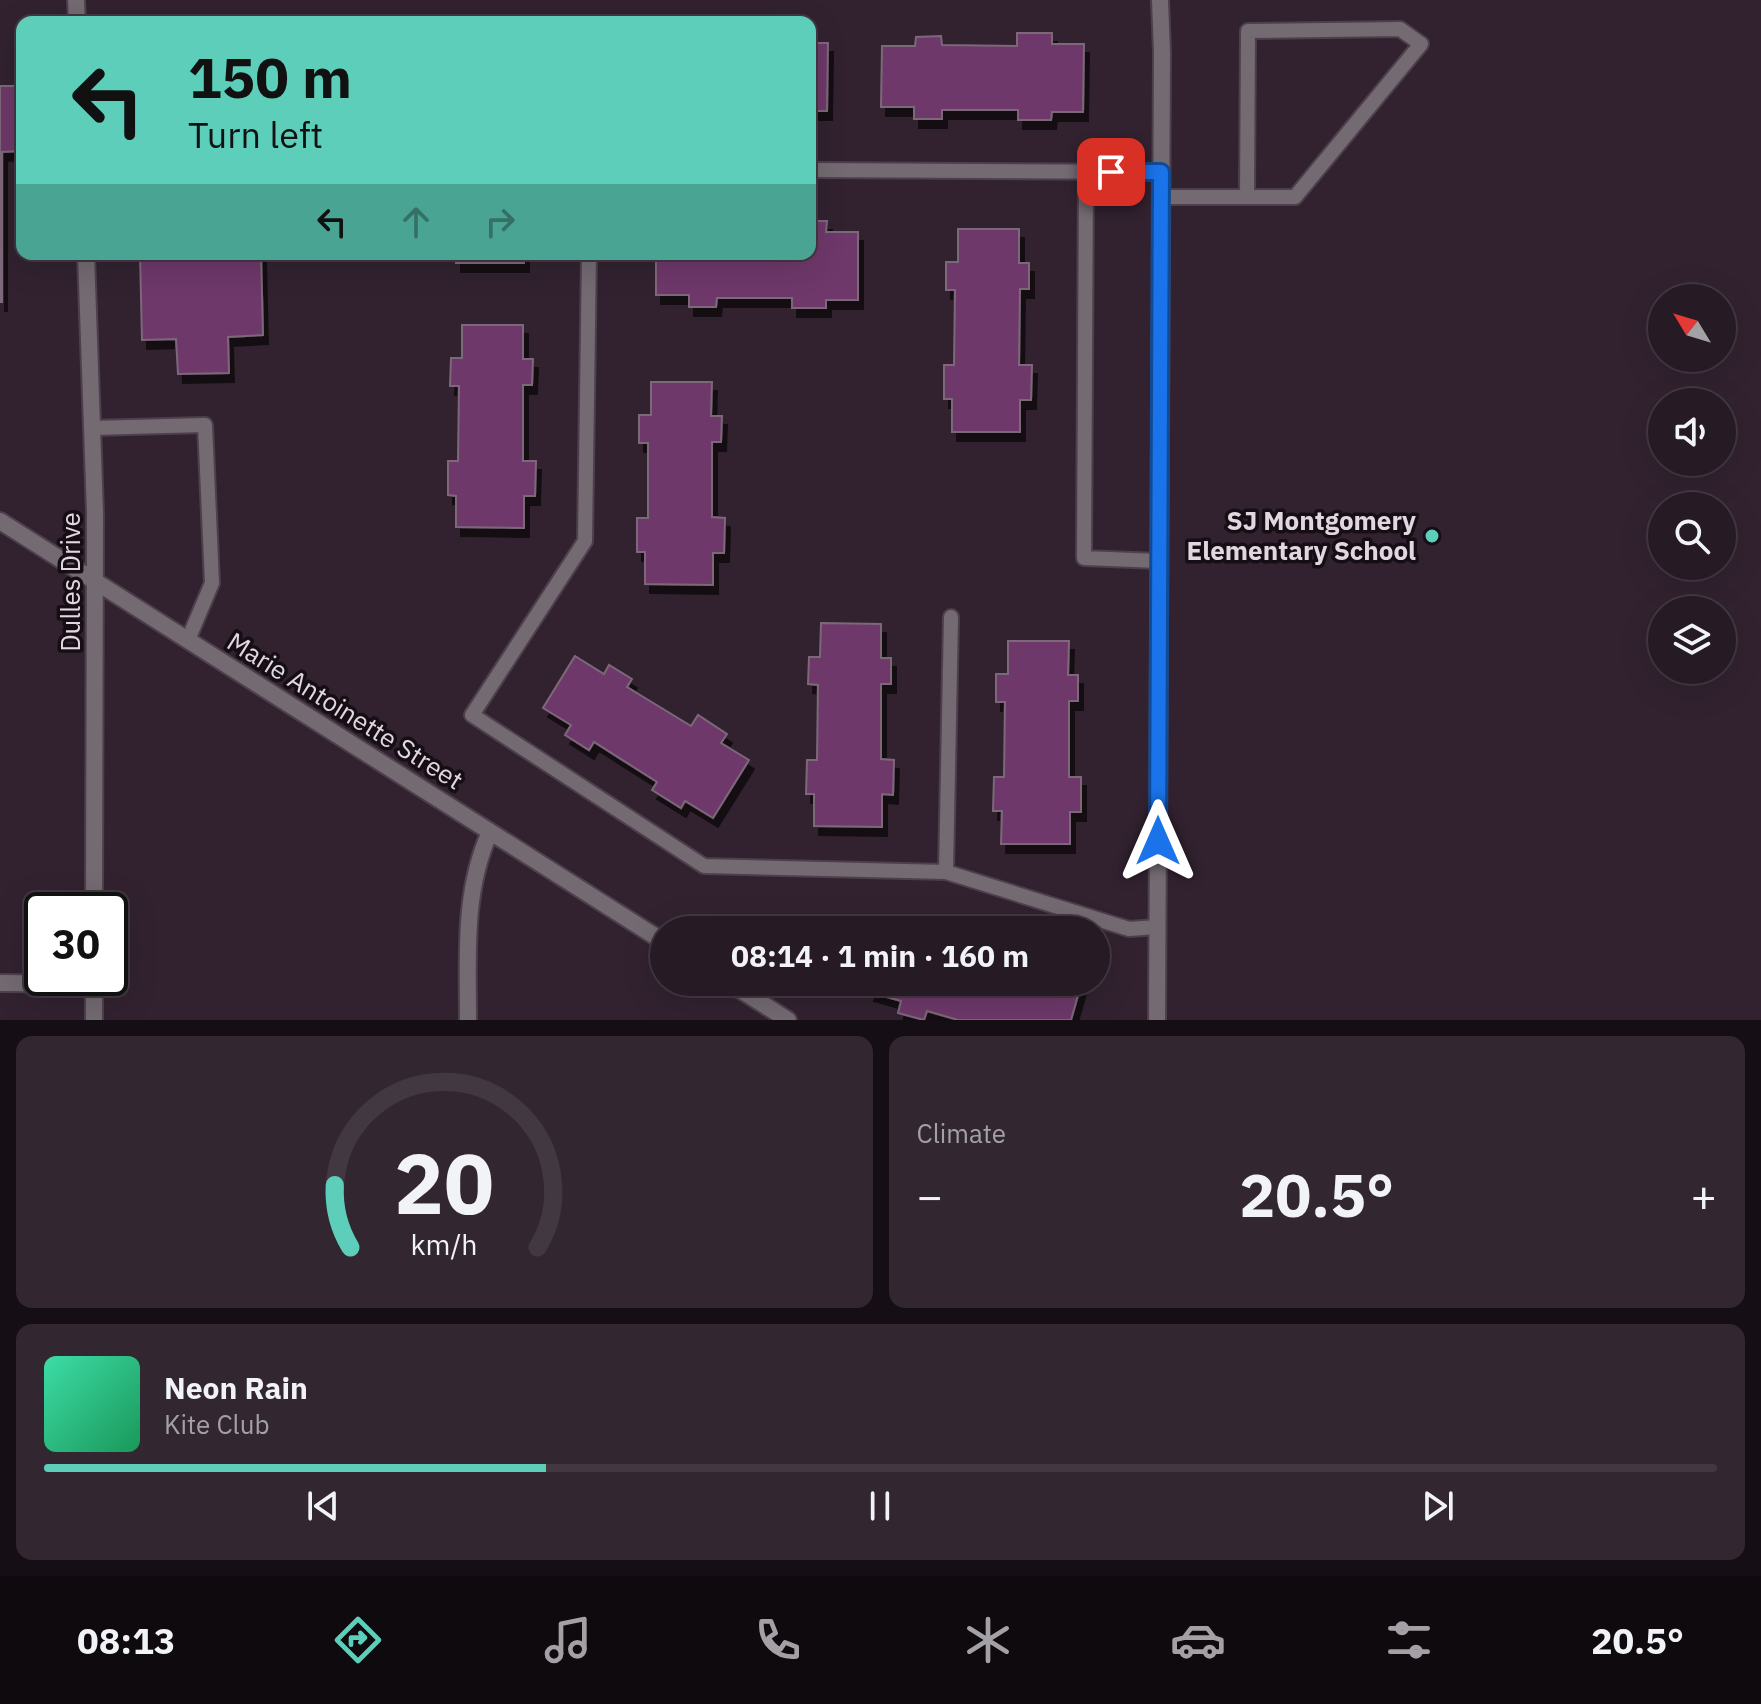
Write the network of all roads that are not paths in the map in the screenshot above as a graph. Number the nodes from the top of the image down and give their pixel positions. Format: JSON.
{"nodes":[{"id":1,"x":1160,"y":0,"type":"edge"},
{"id":2,"x":816,"y":170,"type":"edge"},
{"id":3,"x":1086,"y":171,"type":"junction"},
{"id":4,"x":1161,"y":172,"type":"junction"},
{"id":5,"x":1161,"y":197,"type":"junction"},
{"id":6,"x":1247,"y":197,"type":"junction"},
{"id":7,"x":86,"y":260,"type":"edge"},
{"id":8,"x":589,"y":260,"type":"edge"},
{"id":9,"x":92,"y":428,"type":"junction"},
{"id":10,"x":0,"y":521,"type":"edge"},
{"id":11,"x":1159,"y":561,"type":"junction"},
{"id":12,"x":95,"y":581,"type":"junction"},
{"id":13,"x":951,"y":617,"type":"dead end"},
{"id":14,"x":188,"y":640,"type":"junction"},
{"id":15,"x":490,"y":832,"type":"junction"},
{"id":16,"x":946,"y":872,"type":"junction"},
{"id":17,"x":94,"y":892,"type":"edge"},
{"id":18,"x":1157,"y":927,"type":"junction"},
{"id":19,"x":650,"y":933,"type":"edge"},
{"id":20,"x":24,"y":982,"type":"edge"},
{"id":21,"x":0,"y":983,"type":"edge"},
{"id":22,"x":94,"y":996,"type":"edge"},
{"id":23,"x":750,"y":996,"type":"edge"},
{"id":24,"x":94,"y":1020,"type":"edge"},
{"id":25,"x":468,"y":1020,"type":"edge"},
{"id":26,"x":788,"y":1020,"type":"edge"},
{"id":27,"x":1157,"y":1020,"type":"edge"}],
"edges":[{"from":1,"to":4,"type":"street"},
{"from":2,"to":3,"type":"lane"},
{"from":3,"to":4,"type":"lane"},
{"from":3,"to":11,"type":"lane"},
{"from":4,"to":5,"type":"street"},
{"from":5,"to":6,"type":"lane"},
{"from":5,"to":11,"type":"street"},
{"from":6,"to":6,"type":"lane"},
{"from":7,"to":9,"type":"street","name":"Dulles Drive"},
{"from":8,"to":16,"type":"lane"},
{"from":9,"to":12,"type":"street","name":"Dulles Drive"},
{"from":9,"to":14,"type":"lane"},
{"from":10,"to":12,"type":"street","name":"Marie Antoinette Street"},
{"from":11,"to":18,"type":"street"},
{"from":12,"to":14,"type":"street","name":"Marie Antoinette Street"},
{"from":12,"to":17,"type":"street","name":"Dulles Drive"},
{"from":13,"to":16,"type":"lane"},
{"from":14,"to":15,"type":"street","name":"Marie Antoinette Street"},
{"from":15,"to":19,"type":"street","name":"Marie Antoinette Street"},
{"from":15,"to":25,"type":"street"},
{"from":16,"to":18,"type":"lane"},
{"from":18,"to":27,"type":"street"},
{"from":20,"to":21,"type":"street"},
{"from":22,"to":24,"type":"street"},
{"from":23,"to":26,"type":"street"}]}
